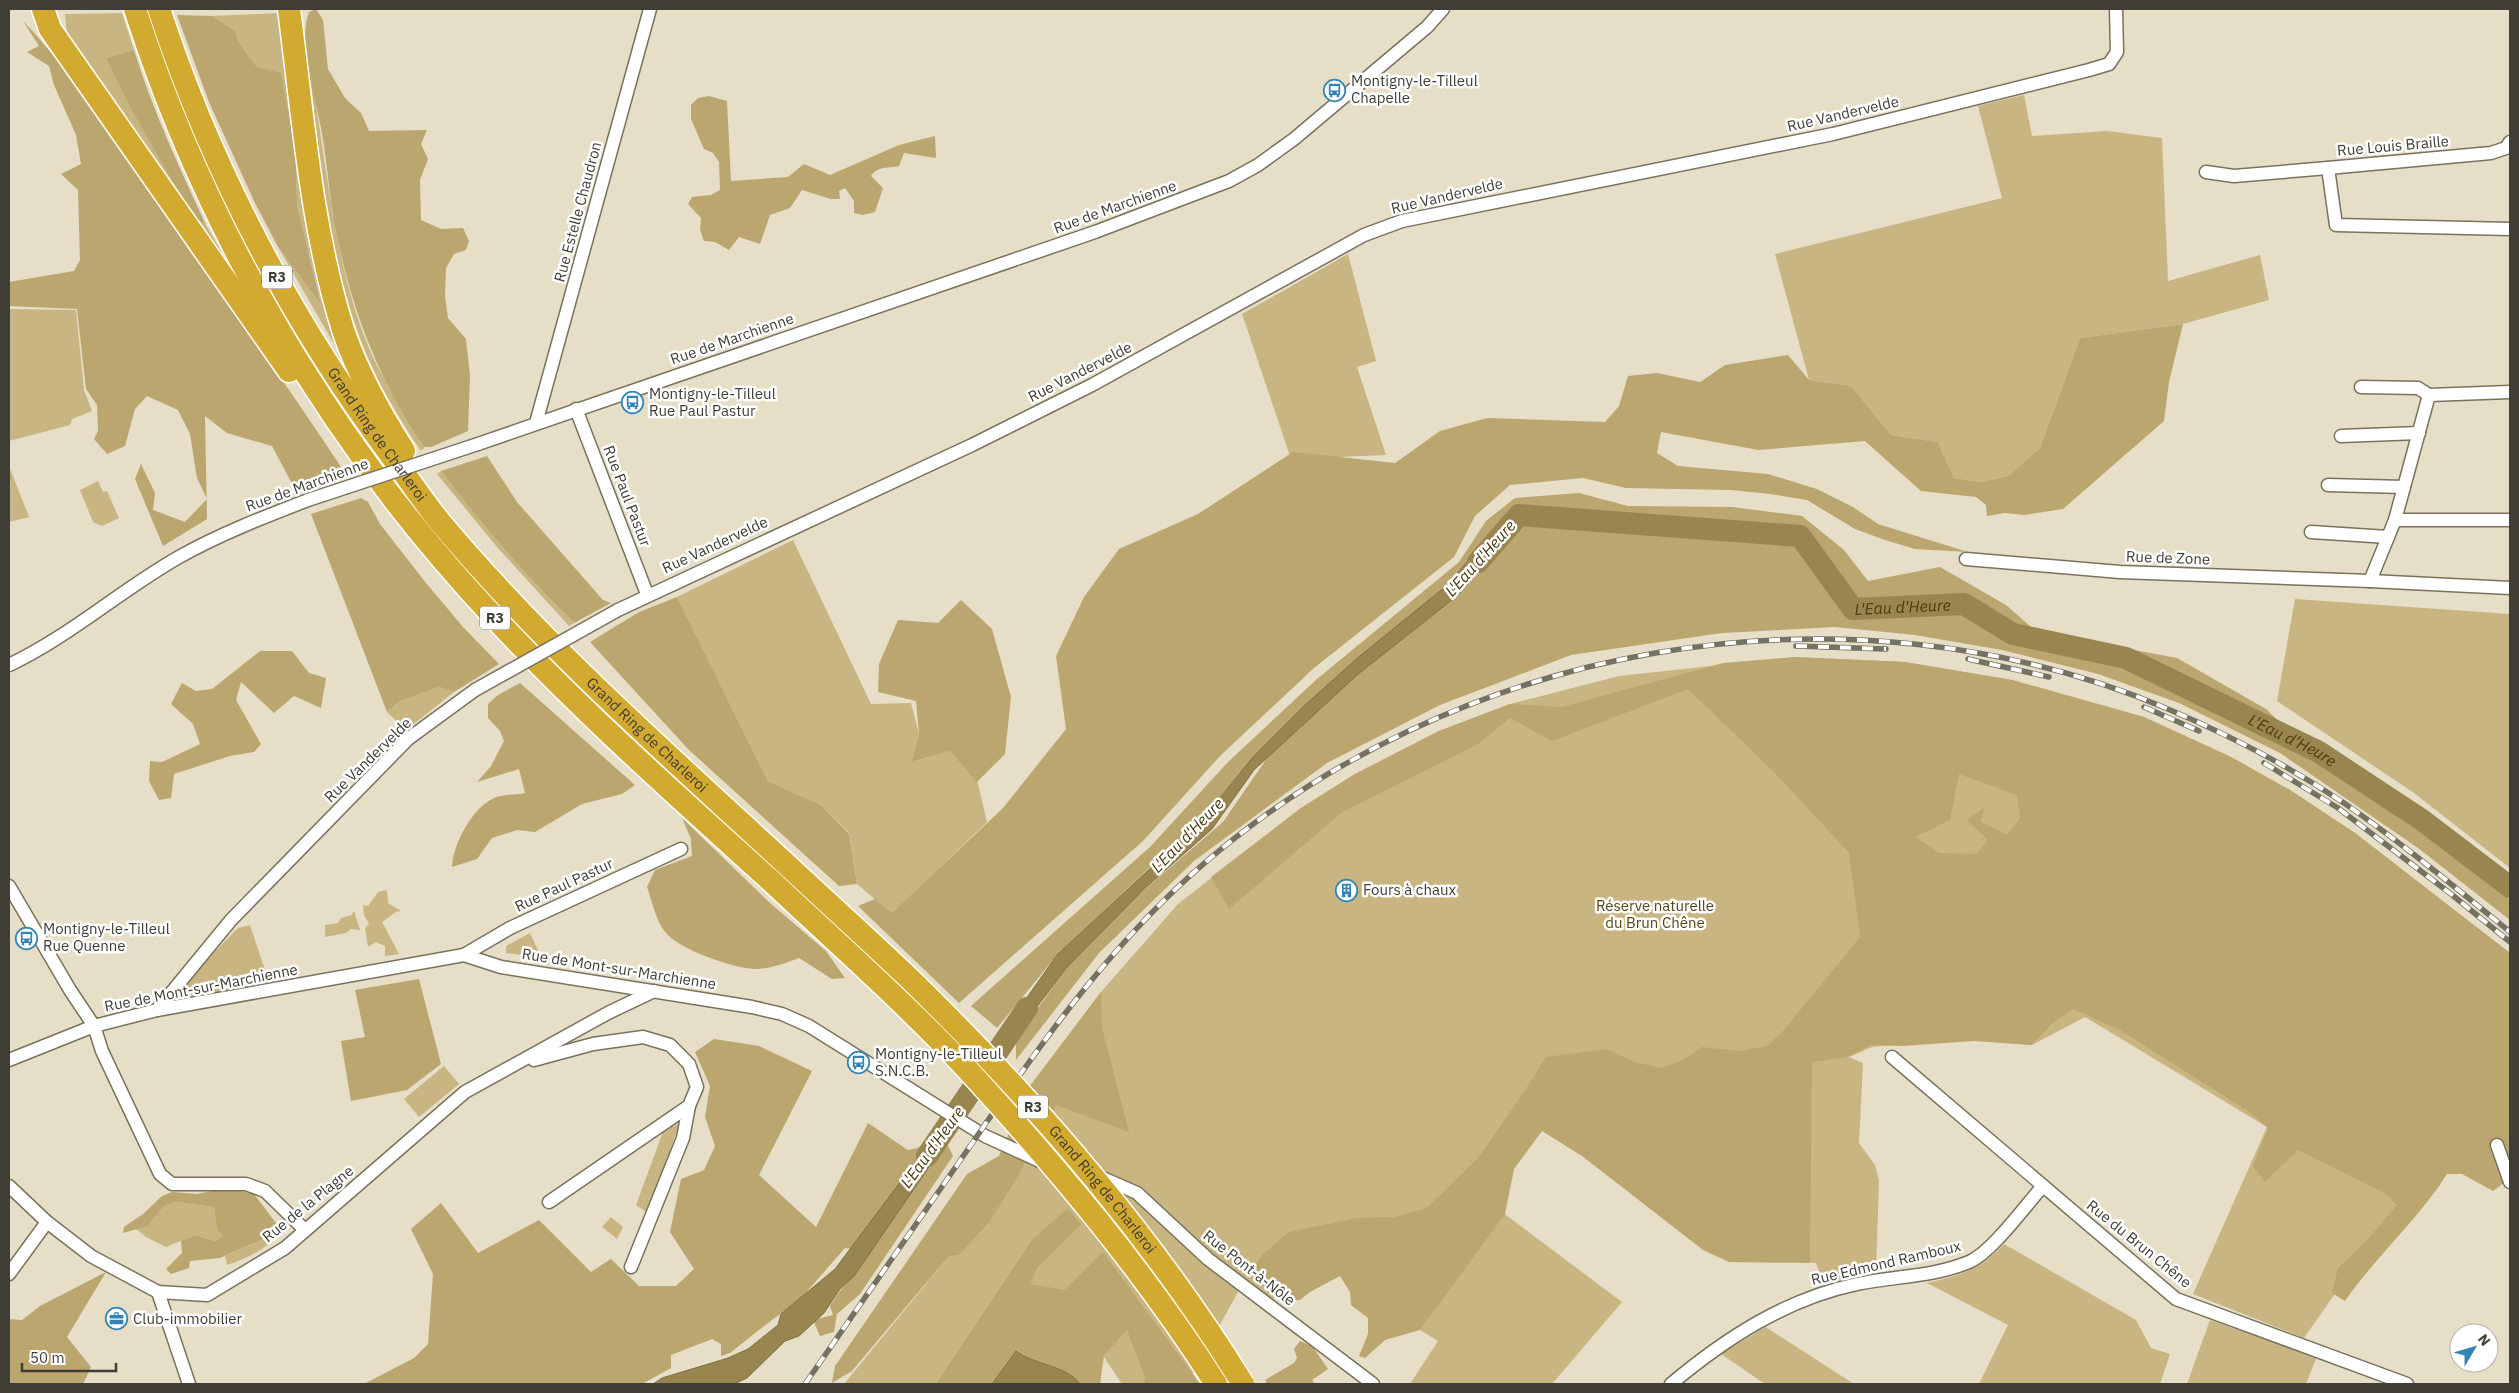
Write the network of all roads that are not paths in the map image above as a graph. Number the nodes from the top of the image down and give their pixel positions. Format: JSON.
{"nodes":[{"id":1,"x":43,"y":9,"type":"edge"},
{"id":2,"x":135,"y":9,"type":"edge"},
{"id":3,"x":159,"y":9,"type":"edge"},
{"id":4,"x":289,"y":9,"type":"edge"},
{"id":5,"x":650,"y":9,"type":"edge"},
{"id":6,"x":1443,"y":9,"type":"edge"},
{"id":7,"x":2116,"y":9,"type":"edge"},
{"id":8,"x":2510,"y":142,"type":"edge"},
{"id":9,"x":2328,"y":168,"type":"junction"},
{"id":10,"x":2206,"y":172,"type":"dead end"},
{"id":11,"x":2510,"y":229,"type":"edge"},
{"id":12,"x":2361,"y":387,"type":"dead end"},
{"id":13,"x":2510,"y":392,"type":"edge"},
{"id":14,"x":2430,"y":395,"type":"junction"},
{"id":15,"x":576,"y":409,"type":"junction"},
{"id":16,"x":536,"y":423,"type":"junction"},
{"id":17,"x":343,"y":430,"type":"junction"},
{"id":18,"x":2419,"y":433,"type":"junction"},
{"id":19,"x":2341,"y":436,"type":"dead end"},
{"id":20,"x":2328,"y":485,"type":"dead end"},
{"id":21,"x":2404,"y":487,"type":"junction"},
{"id":22,"x":439,"y":520,"type":"junction"},
{"id":23,"x":2395,"y":520,"type":"junction"},
{"id":24,"x":2510,"y":520,"type":"edge"},
{"id":25,"x":2311,"y":532,"type":"dead end"},
{"id":26,"x":2388,"y":537,"type":"junction"},
{"id":27,"x":1966,"y":559,"type":"dead end"},
{"id":28,"x":2370,"y":580,"type":"junction"},
{"id":29,"x":2510,"y":588,"type":"edge"},
{"id":30,"x":647,"y":594,"type":"junction"},
{"id":31,"x":9,"y":665,"type":"edge"},
{"id":32,"x":681,"y":849,"type":"dead end"},
{"id":33,"x":9,"y":886,"type":"edge"},
{"id":34,"x":464,"y":955,"type":"junction"},
{"id":35,"x":654,"y":991,"type":"junction"},
{"id":36,"x":157,"y":1010,"type":"junction"},
{"id":37,"x":94,"y":1026,"type":"junction"},
{"id":38,"x":1892,"y":1057,"type":"dead end"},
{"id":39,"x":9,"y":1060,"type":"edge"},
{"id":40,"x":515,"y":1066,"type":"junction"},
{"id":41,"x":689,"y":1106,"type":"junction"},
{"id":42,"x":2497,"y":1145,"type":"dead end"},
{"id":43,"x":1105,"y":1179,"type":"joint"},
{"id":44,"x":2510,"y":1182,"type":"edge"},
{"id":45,"x":9,"y":1186,"type":"edge"},
{"id":46,"x":2043,"y":1186,"type":"junction"},
{"id":47,"x":550,"y":1202,"type":"dead end"},
{"id":48,"x":47,"y":1222,"type":"junction"},
{"id":49,"x":305,"y":1230,"type":"junction"},
{"id":50,"x":631,"y":1267,"type":"dead end"},
{"id":51,"x":9,"y":1274,"type":"edge"},
{"id":52,"x":158,"y":1292,"type":"junction"},
{"id":53,"x":189,"y":1384,"type":"edge"},
{"id":54,"x":1216,"y":1384,"type":"edge"},
{"id":55,"x":1243,"y":1384,"type":"edge"},
{"id":56,"x":1373,"y":1384,"type":"edge"},
{"id":57,"x":1671,"y":1384,"type":"edge"},
{"id":58,"x":2407,"y":1384,"type":"edge"}],
"edges":[{"from":1,"to":17,"type":"highway"},
{"from":2,"to":17,"type":"highway","name":"Grand Ring de Charleroi","number":"R3"},
{"from":3,"to":22,"type":"highway","name":"Grand Ring de Charleroi","number":"R3"},
{"from":4,"to":22,"type":"highway"},
{"from":5,"to":16,"type":"street","name":"Rue Estelle Chaudron"},
{"from":6,"to":15,"type":"street","name":"Rue de Marchienne"},
{"from":7,"to":30,"type":"street","name":"Rue Vandervelde"},
{"from":8,"to":9,"type":"street","name":"Rue Louis Braille"},
{"from":9,"to":10,"type":"street"},
{"from":9,"to":11,"type":"street","name":"Rue Louis Braille"},
{"from":12,"to":14,"type":"street"},
{"from":13,"to":14,"type":"street"},
{"from":14,"to":18,"type":"street"},
{"from":15,"to":16,"type":"street","name":"Rue de Marchienne"},
{"from":15,"to":30,"type":"street","name":"Rue Paul Pastur"},
{"from":16,"to":31,"type":"street","name":"Rue de Marchienne","bridge":true},
{"from":17,"to":54,"type":"highway","name":"Grand Ring de Charleroi","number":"R3","bridge":true},
{"from":18,"to":19,"type":"street"},
{"from":18,"to":21,"type":"street"},
{"from":20,"to":21,"type":"street"},
{"from":21,"to":23,"type":"street"},
{"from":22,"to":55,"type":"highway","name":"Grand Ring de Charleroi","number":"R3","bridge":true},
{"from":23,"to":24,"type":"street"},
{"from":23,"to":26,"type":"street"},
{"from":25,"to":26,"type":"street"},
{"from":26,"to":28,"type":"street"},
{"from":27,"to":28,"type":"street","name":"Rue de Zone"},
{"from":28,"to":29,"type":"street","name":"Rue de Zone"},
{"from":30,"to":36,"type":"street","name":"Rue Vandervelde","bridge":true},
{"from":32,"to":34,"type":"street","name":"Rue Paul Pastur"},
{"from":33,"to":37,"type":"street"},
{"from":34,"to":35,"type":"street","name":"Rue de Mont-sur-Marchienne"},
{"from":34,"to":36,"type":"street","name":"Rue de Mont-sur-Marchienne"},
{"from":35,"to":40,"type":"street","name":"Rue de la Plagne"},
{"from":35,"to":43,"type":"street","name":"Rue de Mont-sur-Marchienne"},
{"from":36,"to":37,"type":"street","name":"Rue de Mont-sur-Marchienne"},
{"from":37,"to":39,"type":"street","name":"Rue de Mont-sur-Marchienne"},
{"from":37,"to":49,"type":"street"},
{"from":38,"to":46,"type":"street","name":"Rue du Brun Chêne"},
{"from":40,"to":41,"type":"street","name":"Rue de la Plagne"},
{"from":40,"to":49,"type":"street","name":"Rue de la Plagne"},
{"from":41,"to":47,"type":"street"},
{"from":41,"to":50,"type":"street","name":"Rue de la Plagne"},
{"from":42,"to":44,"type":"street"},
{"from":43,"to":56,"type":"street","name":"Rue Pont-à-Nôle"},
{"from":45,"to":48,"type":"street","name":"Rue de la Plagne"},
{"from":46,"to":57,"type":"street","name":"Rue Edmond Ramboux"},
{"from":46,"to":58,"type":"street","name":"Rue du Brun Chêne"},
{"from":48,"to":51,"type":"street"},
{"from":48,"to":52,"type":"street","name":"Rue de la Plagne"},
{"from":49,"to":52,"type":"street","name":"Rue de la Plagne"},
{"from":52,"to":53,"type":"street"}]}
